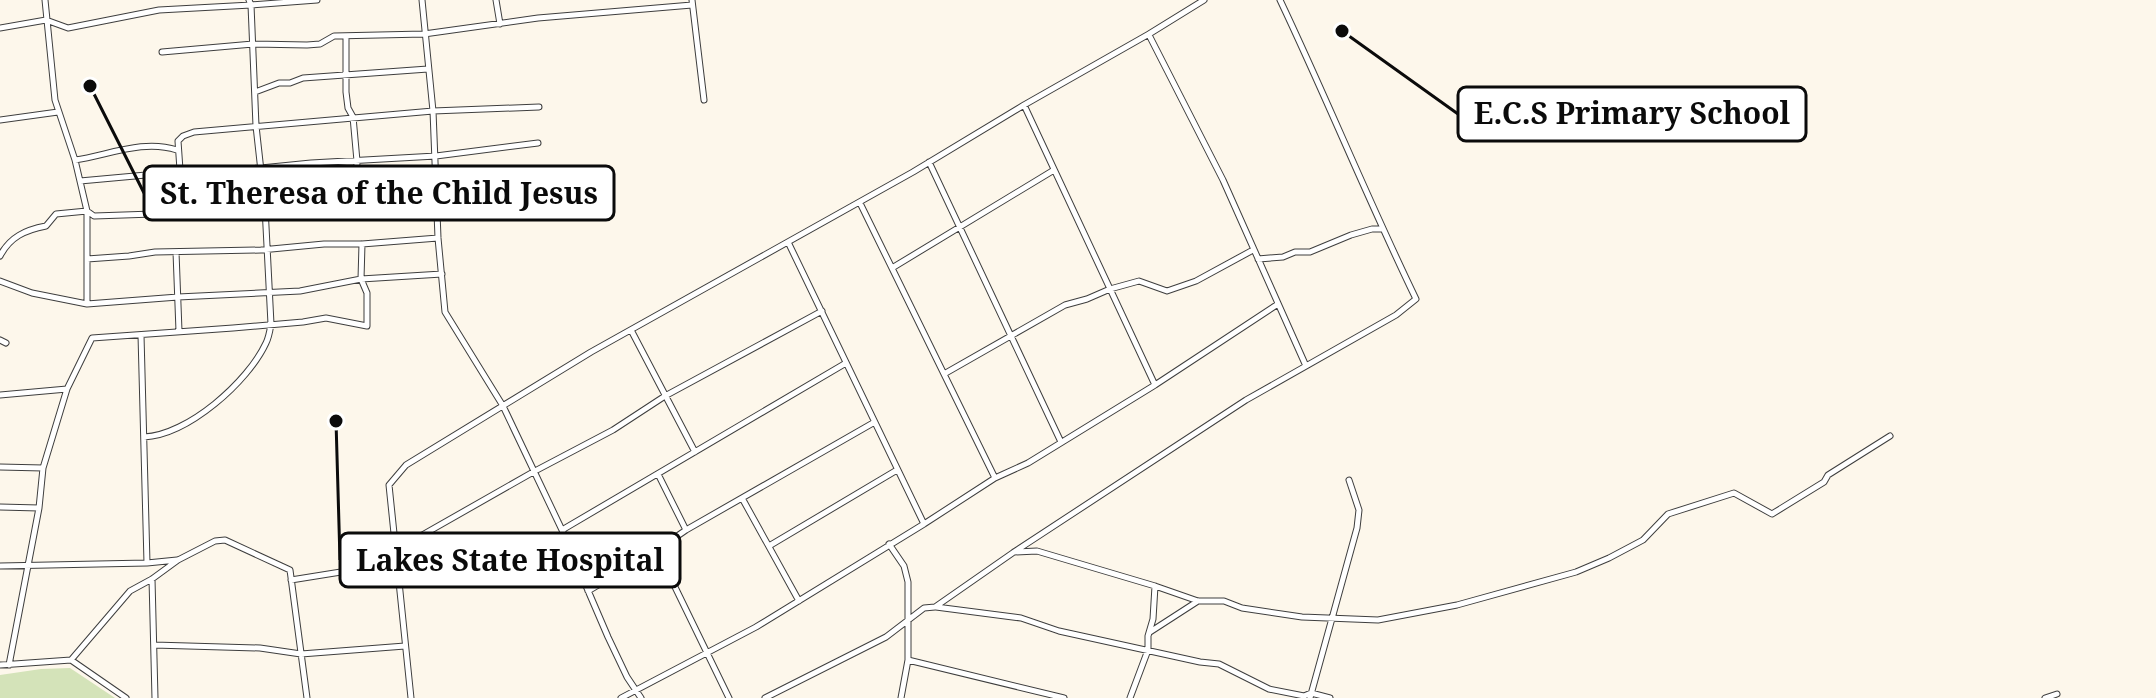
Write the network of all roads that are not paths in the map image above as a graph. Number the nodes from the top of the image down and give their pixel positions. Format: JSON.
{"nodes":[{"id":1,"x":45,"y":0,"type":"edge"},
{"id":2,"x":317,"y":0,"type":"edge"},
{"id":3,"x":422,"y":0,"type":"edge"},
{"id":4,"x":496,"y":0,"type":"edge"},
{"id":5,"x":1204,"y":0,"type":"edge"},
{"id":6,"x":1280,"y":0,"type":"edge"},
{"id":7,"x":250,"y":2,"type":"edge"},
{"id":8,"x":692,"y":2,"type":"edge"},
{"id":9,"x":46,"y":20,"type":"junction"},
{"id":10,"x":500,"y":24,"type":"junction"},
{"id":11,"x":0,"y":28,"type":"edge"},
{"id":12,"x":424,"y":34,"type":"junction"},
{"id":13,"x":1149,"y":34,"type":"junction"},
{"id":14,"x":346,"y":37,"type":"junction"},
{"id":15,"x":253,"y":44,"type":"junction"},
{"id":16,"x":162,"y":52,"type":"dead end"},
{"id":17,"x":428,"y":69,"type":"junction"},
{"id":18,"x":346,"y":75,"type":"junction"},
{"id":19,"x":255,"y":92,"type":"junction"},
{"id":20,"x":704,"y":100,"type":"dead end"},
{"id":21,"x":1024,"y":105,"type":"junction"},
{"id":22,"x":539,"y":107,"type":"dead end"},
{"id":23,"x":433,"y":111,"type":"junction"},
{"id":24,"x":58,"y":112,"type":"junction"},
{"id":25,"x":353,"y":117,"type":"junction"},
{"id":26,"x":0,"y":120,"type":"edge"},
{"id":27,"x":256,"y":126,"type":"junction"},
{"id":28,"x":538,"y":143,"type":"dead end"},
{"id":29,"x":177,"y":150,"type":"junction"},
{"id":30,"x":436,"y":156,"type":"junction"},
{"id":31,"x":75,"y":160,"type":"junction"},
{"id":32,"x":357,"y":161,"type":"junction"},
{"id":33,"x":929,"y":162,"type":"junction"},
{"id":34,"x":261,"y":168,"type":"junction"},
{"id":35,"x":1054,"y":170,"type":"junction"},
{"id":36,"x":179,"y":172,"type":"junction"},
{"id":37,"x":80,"y":181,"type":"junction"},
{"id":38,"x":436,"y":193,"type":"junction"},
{"id":39,"x":356,"y":201,"type":"junction"},
{"id":40,"x":860,"y":203,"type":"junction"},
{"id":41,"x":265,"y":207,"type":"junction"},
{"id":42,"x":87,"y":211,"type":"junction"},
{"id":43,"x":183,"y":213,"type":"junction"},
{"id":44,"x":959,"y":226,"type":"junction"},
{"id":45,"x":1382,"y":229,"type":"junction"},
{"id":46,"x":438,"y":238,"type":"junction"},
{"id":47,"x":788,"y":242,"type":"junction"},
{"id":48,"x":362,"y":244,"type":"junction"},
{"id":49,"x":1254,"y":249,"type":"junction"},
{"id":50,"x":266,"y":250,"type":"junction"},
{"id":51,"x":176,"y":252,"type":"junction"},
{"id":52,"x":0,"y":256,"type":"edge"},
{"id":53,"x":87,"y":259,"type":"junction"},
{"id":54,"x":1258,"y":259,"type":"junction"},
{"id":55,"x":892,"y":268,"type":"junction"},
{"id":56,"x":442,"y":274,"type":"junction"},
{"id":57,"x":361,"y":279,"type":"junction"},
{"id":58,"x":0,"y":281,"type":"edge"},
{"id":59,"x":1110,"y":289,"type":"junction"},
{"id":60,"x":270,"y":291,"type":"junction"},
{"id":61,"x":178,"y":297,"type":"junction"},
{"id":62,"x":87,"y":304,"type":"junction"},
{"id":63,"x":1278,"y":304,"type":"junction"},
{"id":64,"x":822,"y":311,"type":"junction"},
{"id":65,"x":271,"y":324,"type":"junction"},
{"id":66,"x":631,"y":330,"type":"junction"},
{"id":67,"x":179,"y":331,"type":"junction"},
{"id":68,"x":141,"y":335,"type":"junction"},
{"id":69,"x":1011,"y":337,"type":"junction"},
{"id":70,"x":846,"y":363,"type":"junction"},
{"id":71,"x":1306,"y":366,"type":"junction"},
{"id":72,"x":944,"y":374,"type":"junction"},
{"id":73,"x":1155,"y":385,"type":"junction"},
{"id":74,"x":67,"y":389,"type":"junction"},
{"id":75,"x":0,"y":395,"type":"edge"},
{"id":76,"x":665,"y":396,"type":"junction"},
{"id":77,"x":503,"y":406,"type":"junction"},
{"id":78,"x":874,"y":423,"type":"junction"},
{"id":79,"x":1890,"y":436,"type":"dead end"},
{"id":80,"x":144,"y":437,"type":"junction"},
{"id":81,"x":1061,"y":442,"type":"junction"},
{"id":82,"x":695,"y":452,"type":"junction"},
{"id":83,"x":0,"y":467,"type":"edge"},
{"id":84,"x":43,"y":468,"type":"junction"},
{"id":85,"x":897,"y":470,"type":"junction"},
{"id":86,"x":535,"y":471,"type":"junction"},
{"id":87,"x":658,"y":474,"type":"junction"},
{"id":88,"x":995,"y":478,"type":"junction"},
{"id":89,"x":1349,"y":480,"type":"dead end"},
{"id":90,"x":742,"y":498,"type":"junction"},
{"id":91,"x":0,"y":507,"type":"edge"},
{"id":92,"x":39,"y":508,"type":"junction"},
{"id":93,"x":924,"y":524,"type":"junction"},
{"id":94,"x":562,"y":530,"type":"junction"},
{"id":95,"x":686,"y":530,"type":"junction"},
{"id":96,"x":889,"y":544,"type":"junction"},
{"id":97,"x":769,"y":546,"type":"junction"},
{"id":98,"x":396,"y":550,"type":"junction"},
{"id":99,"x":657,"y":550,"type":"junction"},
{"id":100,"x":1014,"y":552,"type":"junction"},
{"id":101,"x":178,"y":560,"type":"junction"},
{"id":102,"x":147,"y":563,"type":"junction"},
{"id":103,"x":397,"y":563,"type":"junction"},
{"id":104,"x":0,"y":566,"type":"edge"},
{"id":105,"x":29,"y":566,"type":"junction"},
{"id":106,"x":152,"y":579,"type":"junction"},
{"id":107,"x":291,"y":580,"type":"junction"},
{"id":108,"x":1155,"y":586,"type":"junction"},
{"id":109,"x":588,"y":591,"type":"junction"},
{"id":110,"x":799,"y":601,"type":"junction"},
{"id":111,"x":1198,"y":601,"type":"junction"},
{"id":112,"x":935,"y":607,"type":"junction"},
{"id":113,"x":1333,"y":618,"type":"junction"},
{"id":114,"x":909,"y":620,"type":"junction"},
{"id":115,"x":1149,"y":632,"type":"junction"},
{"id":116,"x":154,"y":645,"type":"junction"},
{"id":117,"x":405,"y":646,"type":"junction"},
{"id":118,"x":1148,"y":650,"type":"junction"},
{"id":119,"x":708,"y":653,"type":"junction"},
{"id":120,"x":301,"y":654,"type":"junction"},
{"id":121,"x":71,"y":660,"type":"junction"},
{"id":122,"x":908,"y":660,"type":"junction"},
{"id":123,"x":0,"y":665,"type":"edge"},
{"id":124,"x":9,"y":665,"type":"junction"},
{"id":125,"x":637,"y":690,"type":"junction"},
{"id":126,"x":2057,"y":694,"type":"dead end"},
{"id":127,"x":1310,"y":696,"type":"edge"},
{"id":128,"x":126,"y":698,"type":"edge"},
{"id":129,"x":155,"y":698,"type":"edge"},
{"id":130,"x":307,"y":698,"type":"edge"},
{"id":131,"x":411,"y":698,"type":"edge"},
{"id":132,"x":621,"y":698,"type":"edge"},
{"id":133,"x":641,"y":698,"type":"edge"},
{"id":134,"x":729,"y":698,"type":"edge"},
{"id":135,"x":765,"y":698,"type":"edge"},
{"id":136,"x":901,"y":698,"type":"edge"},
{"id":137,"x":1064,"y":698,"type":"edge"},
{"id":138,"x":1130,"y":698,"type":"edge"},
{"id":139,"x":1330,"y":698,"type":"edge"},
{"id":140,"x":2045,"y":698,"type":"edge"}],
"edges":[{"from":1,"to":9,"type":"street"},
{"from":2,"to":7,"type":"street"},
{"from":3,"to":12,"type":"street"},
{"from":4,"to":10,"type":"street"},
{"from":5,"to":13,"type":"street"},
{"from":6,"to":45,"type":"street"},
{"from":7,"to":9,"type":"street"},
{"from":7,"to":15,"type":"street"},
{"from":8,"to":10,"type":"street"},
{"from":8,"to":20,"type":"street"},
{"from":9,"to":11,"type":"street"},
{"from":9,"to":24,"type":"street"},
{"from":10,"to":12,"type":"street"},
{"from":12,"to":14,"type":"street"},
{"from":12,"to":17,"type":"street"},
{"from":13,"to":21,"type":"street"},
{"from":13,"to":49,"type":"street"},
{"from":14,"to":15,"type":"street"},
{"from":14,"to":18,"type":"street"},
{"from":15,"to":16,"type":"street"},
{"from":15,"to":19,"type":"street"},
{"from":17,"to":18,"type":"street"},
{"from":17,"to":23,"type":"street"},
{"from":18,"to":19,"type":"street"},
{"from":18,"to":25,"type":"street"},
{"from":19,"to":27,"type":"street"},
{"from":21,"to":33,"type":"street"},
{"from":21,"to":35,"type":"street"},
{"from":22,"to":23,"type":"street"},
{"from":23,"to":25,"type":"street"},
{"from":23,"to":30,"type":"street"},
{"from":24,"to":26,"type":"street"},
{"from":24,"to":31,"type":"street"},
{"from":25,"to":27,"type":"street"},
{"from":25,"to":32,"type":"street"},
{"from":27,"to":29,"type":"street"},
{"from":27,"to":34,"type":"street"},
{"from":28,"to":30,"type":"street"},
{"from":29,"to":31,"type":"street"},
{"from":29,"to":36,"type":"street"},
{"from":30,"to":32,"type":"street"},
{"from":30,"to":38,"type":"street"},
{"from":31,"to":37,"type":"street"},
{"from":32,"to":34,"type":"street"},
{"from":32,"to":39,"type":"street"},
{"from":33,"to":40,"type":"street"},
{"from":33,"to":44,"type":"street"},
{"from":34,"to":36,"type":"street"},
{"from":34,"to":41,"type":"street"},
{"from":35,"to":44,"type":"street"},
{"from":35,"to":59,"type":"street"},
{"from":36,"to":37,"type":"street"},
{"from":36,"to":43,"type":"street"},
{"from":37,"to":42,"type":"street"},
{"from":38,"to":39,"type":"street"},
{"from":38,"to":46,"type":"street"},
{"from":39,"to":41,"type":"street"},
{"from":40,"to":47,"type":"street"},
{"from":40,"to":55,"type":"street"},
{"from":41,"to":43,"type":"street"},
{"from":41,"to":50,"type":"street"},
{"from":42,"to":43,"type":"street"},
{"from":42,"to":52,"type":"street"},
{"from":42,"to":53,"type":"street"},
{"from":44,"to":55,"type":"street"},
{"from":44,"to":69,"type":"street"},
{"from":45,"to":54,"type":"street"},
{"from":45,"to":71,"type":"street"},
{"from":46,"to":48,"type":"street"},
{"from":46,"to":56,"type":"street"},
{"from":47,"to":64,"type":"street"},
{"from":47,"to":66,"type":"street"},
{"from":48,"to":50,"type":"street"},
{"from":48,"to":57,"type":"street"},
{"from":49,"to":54,"type":"street"},
{"from":49,"to":59,"type":"street"},
{"from":50,"to":51,"type":"street"},
{"from":50,"to":60,"type":"street"},
{"from":51,"to":53,"type":"street"},
{"from":51,"to":61,"type":"street"},
{"from":53,"to":62,"type":"street"},
{"from":54,"to":63,"type":"street"},
{"from":55,"to":72,"type":"street"},
{"from":56,"to":57,"type":"street"},
{"from":56,"to":77,"type":"street"},
{"from":57,"to":60,"type":"street"},
{"from":57,"to":65,"type":"street"},
{"from":58,"to":62,"type":"street"},
{"from":59,"to":69,"type":"street"},
{"from":59,"to":73,"type":"street"},
{"from":60,"to":61,"type":"street"},
{"from":60,"to":65,"type":"street"},
{"from":61,"to":62,"type":"street"},
{"from":61,"to":67,"type":"street"},
{"from":63,"to":71,"type":"street"},
{"from":63,"to":73,"type":"street"},
{"from":64,"to":70,"type":"street"},
{"from":64,"to":76,"type":"street"},
{"from":65,"to":67,"type":"street"},
{"from":65,"to":80,"type":"street"},
{"from":66,"to":76,"type":"street"},
{"from":66,"to":77,"type":"street"},
{"from":67,"to":68,"type":"street"},
{"from":68,"to":74,"type":"street"},
{"from":68,"to":80,"type":"street"},
{"from":69,"to":72,"type":"street"},
{"from":69,"to":81,"type":"street"},
{"from":70,"to":78,"type":"street"},
{"from":70,"to":82,"type":"street"},
{"from":71,"to":100,"type":"street"},
{"from":72,"to":88,"type":"street"},
{"from":73,"to":81,"type":"street"},
{"from":74,"to":75,"type":"street"},
{"from":74,"to":84,"type":"street"},
{"from":76,"to":82,"type":"street"},
{"from":76,"to":86,"type":"street"},
{"from":77,"to":86,"type":"street"},
{"from":77,"to":98,"type":"street"},
{"from":78,"to":85,"type":"street"},
{"from":78,"to":90,"type":"street"},
{"from":79,"to":113,"type":"street"},
{"from":80,"to":102,"type":"street"},
{"from":81,"to":88,"type":"street"},
{"from":82,"to":87,"type":"street"},
{"from":83,"to":84,"type":"street"},
{"from":84,"to":92,"type":"street"},
{"from":85,"to":93,"type":"street"},
{"from":85,"to":97,"type":"street"},
{"from":86,"to":94,"type":"street"},
{"from":86,"to":98,"type":"street"},
{"from":87,"to":94,"type":"street"},
{"from":87,"to":95,"type":"street"},
{"from":88,"to":93,"type":"street"},
{"from":89,"to":113,"type":"street"},
{"from":90,"to":95,"type":"street"},
{"from":90,"to":97,"type":"street"},
{"from":91,"to":92,"type":"street"},
{"from":92,"to":105,"type":"street"},
{"from":93,"to":96,"type":"street"},
{"from":94,"to":109,"type":"street"},
{"from":95,"to":99,"type":"street"},
{"from":96,"to":110,"type":"street"},
{"from":96,"to":114,"type":"street"},
{"from":97,"to":110,"type":"street"},
{"from":98,"to":103,"type":"street"},
{"from":99,"to":109,"type":"street"},
{"from":99,"to":119,"type":"street"},
{"from":100,"to":108,"type":"street"},
{"from":100,"to":112,"type":"street"},
{"from":101,"to":102,"type":"street"},
{"from":101,"to":106,"type":"street"},
{"from":101,"to":107,"type":"street"},
{"from":102,"to":105,"type":"street"},
{"from":103,"to":107,"type":"street"},
{"from":103,"to":117,"type":"street"},
{"from":104,"to":105,"type":"street"},
{"from":105,"to":124,"type":"street"},
{"from":106,"to":116,"type":"street"},
{"from":106,"to":121,"type":"street"},
{"from":107,"to":120,"type":"street"},
{"from":108,"to":111,"type":"street"},
{"from":108,"to":115,"type":"street"},
{"from":109,"to":125,"type":"street"},
{"from":110,"to":119,"type":"street"},
{"from":111,"to":113,"type":"street"},
{"from":111,"to":115,"type":"street"},
{"from":112,"to":114,"type":"street"},
{"from":112,"to":118,"type":"street"},
{"from":113,"to":127,"type":"street"},
{"from":114,"to":122,"type":"street"},
{"from":114,"to":135,"type":"street"},
{"from":115,"to":118,"type":"street"},
{"from":116,"to":120,"type":"street"},
{"from":116,"to":129,"type":"street"},
{"from":117,"to":120,"type":"street"},
{"from":117,"to":131,"type":"street"},
{"from":118,"to":127,"type":"street"},
{"from":118,"to":138,"type":"street"},
{"from":119,"to":125,"type":"street"},
{"from":119,"to":134,"type":"street"},
{"from":120,"to":130,"type":"street"},
{"from":121,"to":124,"type":"street"},
{"from":121,"to":128,"type":"street"},
{"from":122,"to":136,"type":"street"},
{"from":122,"to":137,"type":"street"},
{"from":123,"to":124,"type":"street"},
{"from":125,"to":132,"type":"street"},
{"from":125,"to":133,"type":"street"},
{"from":126,"to":140,"type":"street"},
{"from":127,"to":139,"type":"street"}]}
